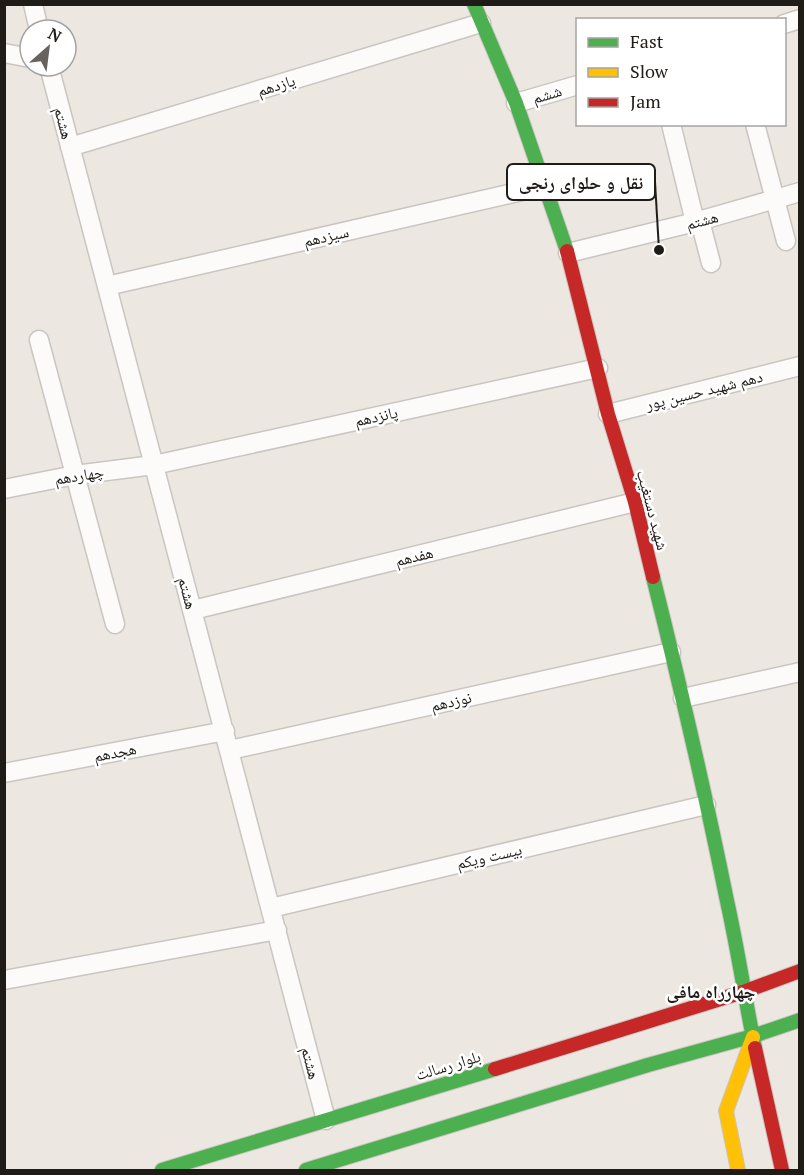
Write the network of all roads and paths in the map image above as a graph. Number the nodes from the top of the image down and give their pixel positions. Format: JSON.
{"nodes":[{"id":1,"x":474,"y":4,"type":"edge"},
{"id":2,"x":481,"y":23,"type":"junction"},
{"id":3,"x":52,"y":78,"type":"edge"},
{"id":4,"x":576,"y":86,"type":"edge"},
{"id":5,"x":516,"y":103,"type":"junction"},
{"id":6,"x":671,"y":126,"type":"edge"},
{"id":7,"x":756,"y":126,"type":"edge"},
{"id":8,"x":70,"y":147,"type":"junction"},
{"id":9,"x":544,"y":186,"type":"junction"},
{"id":10,"x":800,"y":192,"type":"edge"},
{"id":11,"x":775,"y":199,"type":"junction"},
{"id":12,"x":697,"y":221,"type":"junction"},
{"id":13,"x":786,"y":241,"type":"dead end"},
{"id":14,"x":568,"y":253,"type":"junction"},
{"id":15,"x":711,"y":263,"type":"dead end"},
{"id":16,"x":107,"y":286,"type":"junction"},
{"id":17,"x":39,"y":340,"type":"dead end"},
{"id":18,"x":800,"y":366,"type":"edge"},
{"id":19,"x":598,"y":368,"type":"junction"},
{"id":20,"x":608,"y":414,"type":"junction"},
{"id":21,"x":154,"y":465,"type":"junction"},
{"id":22,"x":75,"y":475,"type":"junction"},
{"id":23,"x":4,"y":489,"type":"edge"},
{"id":24,"x":635,"y":502,"type":"junction"},
{"id":25,"x":193,"y":610,"type":"junction"},
{"id":26,"x":115,"y":624,"type":"dead end"},
{"id":27,"x":671,"y":652,"type":"junction"},
{"id":28,"x":800,"y":672,"type":"edge"},
{"id":29,"x":683,"y":698,"type":"junction"},
{"id":30,"x":225,"y":731,"type":"junction"},
{"id":31,"x":230,"y":750,"type":"junction"},
{"id":32,"x":4,"y":773,"type":"edge"},
{"id":33,"x":706,"y":805,"type":"junction"},
{"id":34,"x":271,"y":908,"type":"junction"},
{"id":35,"x":277,"y":930,"type":"junction"},
{"id":36,"x":800,"y":971,"type":"edge"},
{"id":37,"x":4,"y":980,"type":"edge"},
{"id":38,"x":744,"y":992,"type":"junction"},
{"id":39,"x":800,"y":1020,"type":"edge"},
{"id":40,"x":753,"y":1036,"type":"junction"},
{"id":41,"x":326,"y":1120,"type":"junction"},
{"id":42,"x":162,"y":1170,"type":"edge"},
{"id":43,"x":306,"y":1170,"type":"edge"},
{"id":44,"x":738,"y":1170,"type":"edge"},
{"id":45,"x":782,"y":1170,"type":"edge"}],
"edges":[{"from":1,"to":2,"type":"main road","name":"شهید دستغیب"},
{"from":2,"to":5,"type":"main road","name":"شهید دستغیب"},
{"from":2,"to":8,"type":"street","name":"یازدهم"},
{"from":3,"to":8,"type":"street","name":"هشتم"},
{"from":4,"to":5,"type":"street","name":"ششم"},
{"from":5,"to":9,"type":"main road","name":"شهید دستغیب"},
{"from":6,"to":12,"type":"street"},
{"from":7,"to":11,"type":"street"},
{"from":8,"to":16,"type":"street","name":"هشتم"},
{"from":9,"to":14,"type":"main road","name":"شهید دستغیب"},
{"from":9,"to":16,"type":"street","name":"سیزدهم"},
{"from":10,"to":11,"type":"street","name":"هشتم"},
{"from":11,"to":12,"type":"street","name":"هشتم"},
{"from":11,"to":13,"type":"street"},
{"from":12,"to":14,"type":"street","name":"هشتم"},
{"from":12,"to":15,"type":"street"},
{"from":14,"to":19,"type":"main road","name":"شهید دستغیب"},
{"from":16,"to":21,"type":"street","name":"هشتم"},
{"from":17,"to":22,"type":"street"},
{"from":18,"to":20,"type":"street","name":"دهم شهید حسین پور"},
{"from":19,"to":20,"type":"main road","name":"شهید دستغیب"},
{"from":19,"to":21,"type":"street","name":"پانزدهم"},
{"from":20,"to":24,"type":"main road","name":"شهید دستغیب"},
{"from":21,"to":22,"type":"street","name":"چهاردهم"},
{"from":21,"to":25,"type":"street","name":"هشتم"},
{"from":22,"to":23,"type":"street","name":"چهاردهم"},
{"from":22,"to":26,"type":"street"},
{"from":24,"to":25,"type":"street","name":"هفدهم"},
{"from":24,"to":27,"type":"main road","name":"شهید دستغیب"},
{"from":25,"to":30,"type":"street","name":"هشتم"},
{"from":27,"to":29,"type":"main road","name":"شهید دستغیب"},
{"from":27,"to":31,"type":"street","name":"نوزدهم"},
{"from":28,"to":29,"type":"street"},
{"from":29,"to":33,"type":"main road","name":"شهید دستغیب"},
{"from":30,"to":31,"type":"street","name":"هشتم"},
{"from":30,"to":32,"type":"street","name":"هجدهم"},
{"from":31,"to":34,"type":"street","name":"هشتم"},
{"from":33,"to":34,"type":"street","name":"بیست ویکم"},
{"from":33,"to":38,"type":"main road","name":"شهید دستغیب"},
{"from":34,"to":35,"type":"street","name":"هشتم"},
{"from":35,"to":37,"type":"street"},
{"from":35,"to":41,"type":"street","name":"هشتم"},
{"from":36,"to":38,"type":"main road","name":"بلوار رسالت"},
{"from":38,"to":40,"type":"main road","name":"شهید دستغیب"},
{"from":38,"to":41,"type":"main road","name":"بلوار رسالت"},
{"from":39,"to":40,"type":"main road"},
{"from":40,"to":43,"type":"main road"},
{"from":40,"to":44,"type":"main road"},
{"from":40,"to":45,"type":"main road","name":"شهید دستغیب"},
{"from":41,"to":42,"type":"main road","name":"بلوار رسالت"}]}
